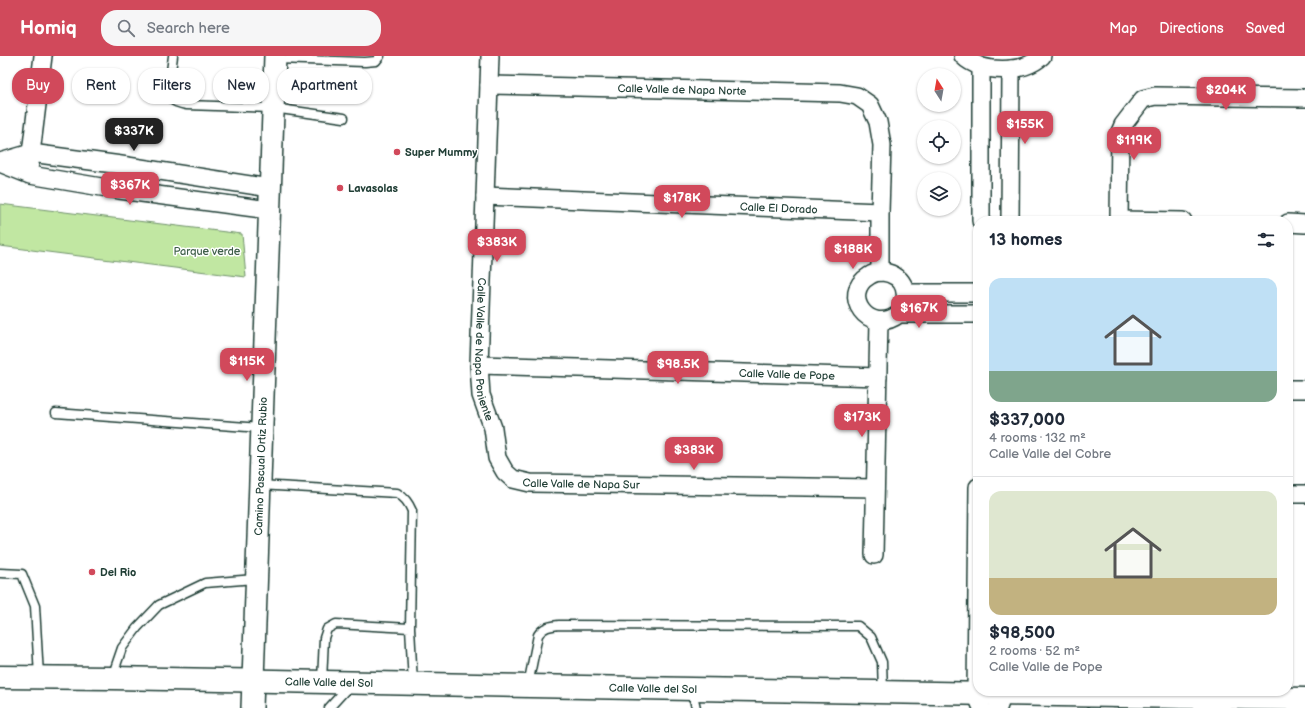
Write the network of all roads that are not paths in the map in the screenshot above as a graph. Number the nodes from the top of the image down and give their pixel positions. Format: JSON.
{"nodes":[{"id":1,"x":43,"y":56,"type":"edge"},
{"id":2,"x":173,"y":56,"type":"edge"},
{"id":3,"x":380,"y":56,"type":"edge"},
{"id":4,"x":490,"y":56,"type":"edge"},
{"id":5,"x":964,"y":56,"type":"edge"},
{"id":6,"x":1042,"y":56,"type":"edge"},
{"id":7,"x":275,"y":57,"type":"edge"},
{"id":8,"x":981,"y":67,"type":"junction"},
{"id":9,"x":1011,"y":69,"type":"junction"},
{"id":10,"x":490,"y":85,"type":"junction"},
{"id":11,"x":1305,"y":98,"type":"edge"},
{"id":12,"x":273,"y":108,"type":"junction"},
{"id":13,"x":344,"y":118,"type":"dead end"},
{"id":14,"x":31,"y":153,"type":"junction"},
{"id":15,"x":0,"y":163,"type":"edge"},
{"id":16,"x":121,"y":165,"type":"junction"},
{"id":17,"x":179,"y":174,"type":"junction"},
{"id":18,"x":30,"y":175,"type":"junction"},
{"id":19,"x":270,"y":188,"type":"junction"},
{"id":20,"x":119,"y":190,"type":"junction"},
{"id":21,"x":485,"y":196,"type":"junction"},
{"id":22,"x":178,"y":198,"type":"junction"},
{"id":23,"x":269,"y":210,"type":"junction"},
{"id":24,"x":880,"y":212,"type":"junction"},
{"id":25,"x":981,"y":216,"type":"edge"},
{"id":26,"x":1010,"y":216,"type":"edge"},
{"id":27,"x":1119,"y":216,"type":"edge"},
{"id":28,"x":1293,"y":223,"type":"edge"},
{"id":29,"x":1305,"y":224,"type":"edge"},
{"id":30,"x":880,"y":272,"type":"junction"},
{"id":31,"x":906,"y":293,"type":"junction"},
{"id":32,"x":973,"y":293,"type":"edge"},
{"id":33,"x":899,"y":314,"type":"junction"},
{"id":34,"x":973,"y":314,"type":"edge"},
{"id":35,"x":879,"y":321,"type":"junction"},
{"id":36,"x":479,"y":365,"type":"junction"},
{"id":37,"x":878,"y":377,"type":"junction"},
{"id":38,"x":1293,"y":389,"type":"edge"},
{"id":39,"x":1305,"y":389,"type":"edge"},
{"id":40,"x":56,"y":413,"type":"dead end"},
{"id":41,"x":262,"y":428,"type":"junction"},
{"id":42,"x":505,"y":472,"type":"joint"},
{"id":43,"x":260,"y":485,"type":"junction"},
{"id":44,"x":876,"y":488,"type":"junction"},
{"id":45,"x":1293,"y":494,"type":"edge"},
{"id":46,"x":1305,"y":494,"type":"edge"},
{"id":47,"x":874,"y":555,"type":"dead end"},
{"id":48,"x":0,"y":573,"type":"edge"},
{"id":49,"x":256,"y":579,"type":"junction"},
{"id":50,"x":410,"y":628,"type":"junction"},
{"id":51,"x":0,"y":677,"type":"edge"},
{"id":52,"x":39,"y":677,"type":"junction"},
{"id":53,"x":112,"y":678,"type":"junction"},
{"id":54,"x":252,"y":680,"type":"junction"},
{"id":55,"x":322,"y":682,"type":"junction"},
{"id":56,"x":353,"y":682,"type":"junction"},
{"id":57,"x":413,"y":684,"type":"junction"},
{"id":58,"x":528,"y":686,"type":"junction"},
{"id":59,"x":883,"y":692,"type":"junction"},
{"id":60,"x":1023,"y":696,"type":"edge"},
{"id":61,"x":1075,"y":696,"type":"edge"},
{"id":62,"x":1195,"y":696,"type":"edge"},
{"id":63,"x":1265,"y":696,"type":"edge"},
{"id":64,"x":1002,"y":698,"type":"edge"},
{"id":65,"x":694,"y":699,"type":"edge"},
{"id":66,"x":979,"y":701,"type":"edge"},
{"id":67,"x":1294,"y":702,"type":"edge"},
{"id":68,"x":252,"y":708,"type":"edge"},
{"id":69,"x":329,"y":708,"type":"edge"}],
"edges":[{"from":1,"to":14,"type":"street"},
{"from":2,"to":12,"type":"lane"},
{"from":3,"to":7,"type":"lane"},
{"from":4,"to":10,"type":"street","name":"Calle Valle de Napa Poniente"},
{"from":5,"to":8,"type":"street"},
{"from":6,"to":9,"type":"street"},
{"from":7,"to":12,"type":"street","name":"Camino Pascual Ortiz Rubio"},
{"from":8,"to":9,"type":"street"},
{"from":8,"to":25,"type":"street"},
{"from":9,"to":26,"type":"street"},
{"from":10,"to":21,"type":"street","name":"Calle Valle de Napa Poniente"},
{"from":10,"to":24,"type":"street","name":"Calle Valle de Napa Norte"},
{"from":11,"to":27,"type":"street"},
{"from":12,"to":13,"type":"lane"},
{"from":12,"to":19,"type":"street","name":"Camino Pascual Ortiz Rubio"},
{"from":14,"to":15,"type":"street"},
{"from":14,"to":16,"type":"street"},
{"from":14,"to":18,"type":"street"},
{"from":15,"to":18,"type":"street"},
{"from":16,"to":17,"type":"street"},
{"from":16,"to":20,"type":"street"},
{"from":17,"to":19,"type":"street"},
{"from":17,"to":22,"type":"street"},
{"from":18,"to":20,"type":"street"},
{"from":19,"to":23,"type":"street","name":"Camino Pascual Ortiz Rubio"},
{"from":20,"to":22,"type":"street"},
{"from":21,"to":24,"type":"street","name":"Calle El Dorado"},
{"from":21,"to":36,"type":"street","name":"Calle Valle de Napa Poniente"},
{"from":22,"to":23,"type":"street"},
{"from":23,"to":41,"type":"street","name":"Camino Pascual Ortiz Rubio"},
{"from":24,"to":30,"type":"street"},
{"from":28,"to":29,"type":"street"},
{"from":30,"to":31,"type":"street"},
{"from":30,"to":35,"type":"street"},
{"from":31,"to":32,"type":"street"},
{"from":31,"to":33,"type":"street"},
{"from":33,"to":34,"type":"street"},
{"from":33,"to":35,"type":"street"},
{"from":35,"to":37,"type":"street"},
{"from":36,"to":37,"type":"street","name":"Calle Valle de Pope"},
{"from":36,"to":42,"type":"street","name":"Calle Valle de Napa Poniente"},
{"from":37,"to":44,"type":"street"},
{"from":38,"to":39,"type":"street"},
{"from":40,"to":41,"type":"lane"},
{"from":41,"to":43,"type":"street","name":"Camino Pascual Ortiz Rubio"},
{"from":42,"to":44,"type":"street","name":"Calle Valle de Napa Sur"},
{"from":43,"to":49,"type":"street","name":"Camino Pascual Ortiz Rubio"},
{"from":43,"to":50,"type":"lane"},
{"from":44,"to":47,"type":"street"},
{"from":45,"to":46,"type":"street"},
{"from":48,"to":52,"type":"lane"},
{"from":49,"to":53,"type":"lane"},
{"from":49,"to":54,"type":"street","name":"Camino Pascual Ortiz Rubio"},
{"from":50,"to":55,"type":"lane"},
{"from":50,"to":57,"type":"lane"},
{"from":51,"to":52,"type":"main road","name":"Calle Valle del Sol"},
{"from":52,"to":53,"type":"main road","name":"Calle Valle del Sol"},
{"from":53,"to":54,"type":"main road","name":"Calle Valle del Sol"},
{"from":54,"to":55,"type":"main road","name":"Calle Valle del Sol"},
{"from":54,"to":68,"type":"street","name":"Camino Pascual Ortiz Rubio"},
{"from":55,"to":56,"type":"main road","name":"Calle Valle del Sol"},
{"from":56,"to":57,"type":"main road","name":"Calle Valle del Sol"},
{"from":56,"to":69,"type":"lane"},
{"from":57,"to":58,"type":"main road","name":"Calle Valle del Sol"},
{"from":58,"to":59,"type":"lane"},
{"from":58,"to":65,"type":"main road","name":"Calle Valle del Sol"},
{"from":59,"to":65,"type":"main road","name":"Calle Valle del Sol"},
{"from":59,"to":66,"type":"main road","name":"Calle Valle del Sol"},
{"from":60,"to":64,"type":"main road","name":"Calle Valle del Sol"},
{"from":61,"to":62,"type":"main road","name":"Calle Valle del Sol"},
{"from":63,"to":67,"type":"main road","name":"Calle Valle del Sol"},
{"from":64,"to":66,"type":"main road","name":"Calle Valle del Sol"}]}
